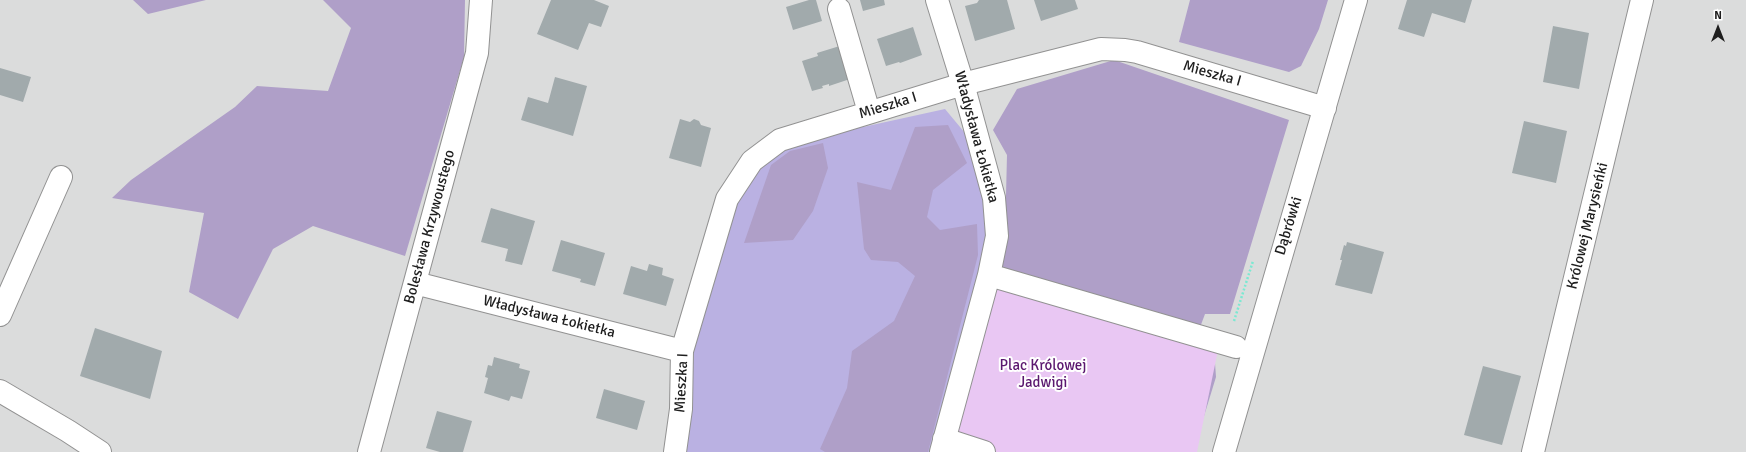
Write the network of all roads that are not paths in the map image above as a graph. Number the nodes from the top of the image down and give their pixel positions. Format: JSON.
{"nodes":[{"id":1,"x":481,"y":0,"type":"edge"},
{"id":2,"x":937,"y":0,"type":"edge"},
{"id":3,"x":1356,"y":0,"type":"edge"},
{"id":4,"x":1642,"y":0,"type":"edge"},
{"id":5,"x":839,"y":9,"type":"dead end"},
{"id":6,"x":963,"y":84,"type":"junction"},
{"id":7,"x":1325,"y":108,"type":"junction"},
{"id":8,"x":870,"y":112,"type":"junction"},
{"id":9,"x":61,"y":177,"type":"dead end"},
{"id":10,"x":989,"y":275,"type":"junction"},
{"id":11,"x":415,"y":283,"type":"junction"},
{"id":12,"x":0,"y":315,"type":"edge"},
{"id":13,"x":1236,"y":347,"type":"dead end"},
{"id":14,"x":682,"y":351,"type":"junction"},
{"id":15,"x":0,"y":391,"type":"edge"},
{"id":16,"x":943,"y":445,"type":"edge"},
{"id":17,"x":100,"y":452,"type":"edge"},
{"id":18,"x":369,"y":452,"type":"edge"},
{"id":19,"x":675,"y":452,"type":"edge"},
{"id":20,"x":984,"y":452,"type":"edge"},
{"id":21,"x":1224,"y":452,"type":"edge"},
{"id":22,"x":1533,"y":452,"type":"edge"}],
"edges":[{"from":1,"to":11,"type":"street","name":"Bolesława Krzywoustego"},
{"from":2,"to":6,"type":"street","name":"Władysława Łokietka"},
{"from":3,"to":7,"type":"street","name":"Dąbrówki"},
{"from":4,"to":22,"type":"street","name":"Królowej Marysieńki"},
{"from":5,"to":8,"type":"street"},
{"from":6,"to":7,"type":"street","name":"Mieszka I"},
{"from":6,"to":8,"type":"street","name":"Mieszka I"},
{"from":6,"to":10,"type":"street","name":"Władysława Łokietka"},
{"from":7,"to":21,"type":"street","name":"Dąbrówki"},
{"from":8,"to":14,"type":"street","name":"Mieszka I"},
{"from":9,"to":12,"type":"street"},
{"from":10,"to":13,"type":"street"},
{"from":10,"to":16,"type":"street","name":"Władysława Łokietka"},
{"from":11,"to":14,"type":"street","name":"Władysława Łokietka"},
{"from":11,"to":18,"type":"street","name":"Bolesława Krzywoustego"},
{"from":14,"to":19,"type":"street","name":"Mieszka I"},
{"from":15,"to":17,"type":"street"},
{"from":16,"to":20,"type":"street","name":"Władysława Łokietka"}]}
